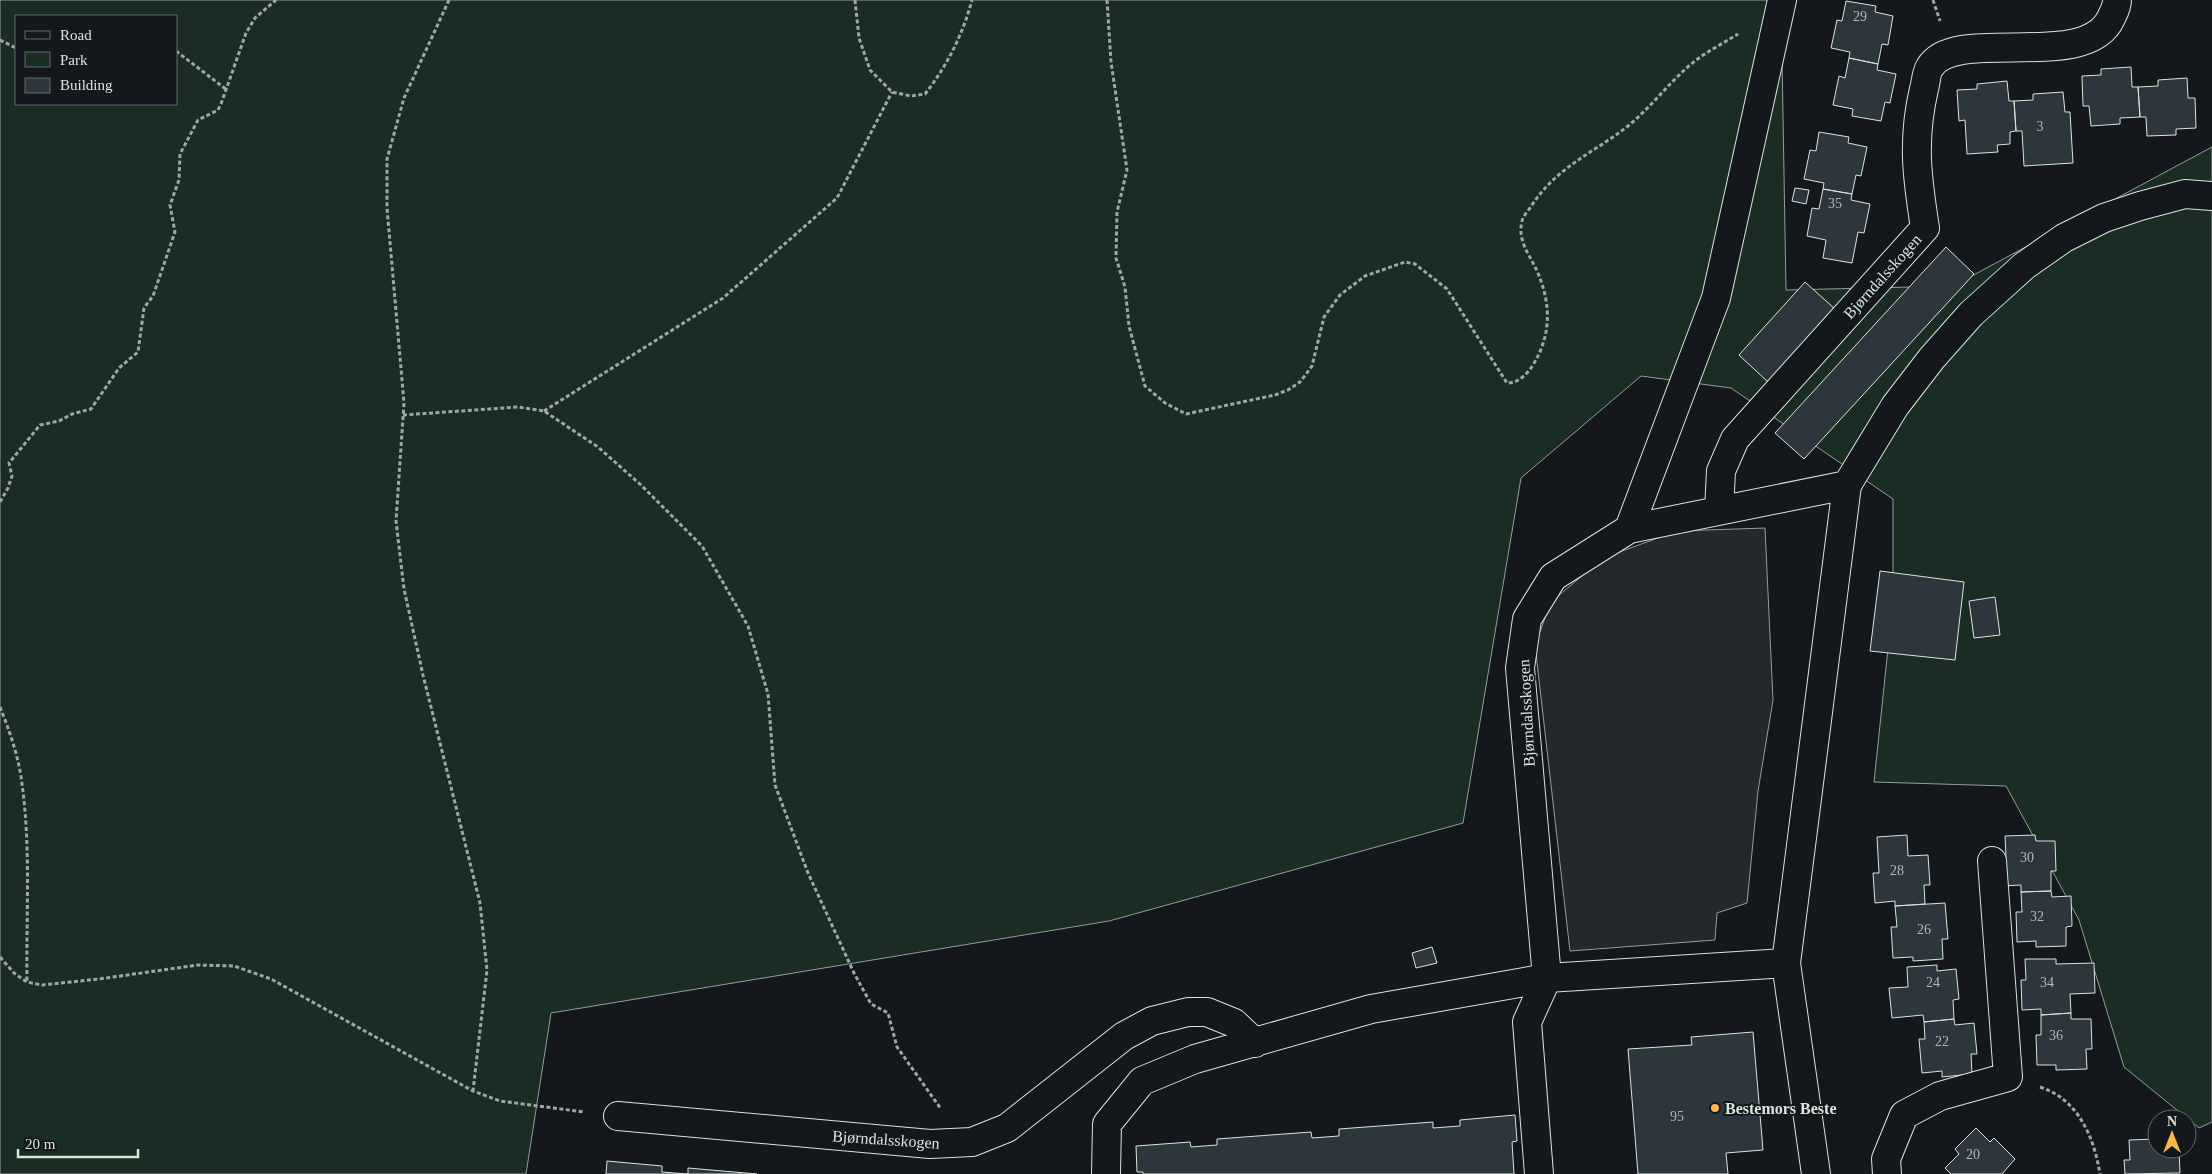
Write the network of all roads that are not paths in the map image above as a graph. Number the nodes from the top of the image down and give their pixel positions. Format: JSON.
{"nodes":[{"id":1,"x":1782,"y":0,"type":"edge"},
{"id":2,"x":2117,"y":0,"type":"edge"},
{"id":3,"x":2212,"y":182,"type":"edge"},
{"id":4,"x":2185,"y":194,"type":"junction"},
{"id":5,"x":2212,"y":196,"type":"edge"},
{"id":6,"x":1847,"y":486,"type":"junction"},
{"id":7,"x":1719,"y":510,"type":"junction"},
{"id":8,"x":1629,"y":529,"type":"junction"},
{"id":9,"x":1992,"y":861,"type":"dead end"},
{"id":10,"x":1786,"y":963,"type":"junction"},
{"id":11,"x":1547,"y":978,"type":"junction"},
{"id":12,"x":1255,"y":1042,"type":"junction"},
{"id":13,"x":618,"y":1116,"type":"road end"},
{"id":14,"x":1103,"y":1171,"type":"edge"},
{"id":15,"x":1539,"y":1174,"type":"edge"},
{"id":16,"x":1816,"y":1174,"type":"edge"},
{"id":17,"x":1887,"y":1174,"type":"edge"}],
"edges":[{"from":1,"to":8,"type":"street"},
{"from":2,"to":7,"type":"street","name":"Bjørndalsskogen"},
{"from":3,"to":4,"type":"street"},
{"from":4,"to":5,"type":"street"},
{"from":4,"to":6,"type":"street"},
{"from":6,"to":7,"type":"street","name":"Bjørndalsskogen"},
{"from":6,"to":10,"type":"street"},
{"from":7,"to":8,"type":"street","name":"Bjørndalsskogen"},
{"from":8,"to":11,"type":"street","name":"Bjørndalsskogen"},
{"from":9,"to":17,"type":"street"},
{"from":10,"to":11,"type":"street"},
{"from":10,"to":16,"type":"street"},
{"from":11,"to":12,"type":"street"},
{"from":11,"to":15,"type":"street"},
{"from":12,"to":13,"type":"street","name":"Bjørndalsskogen"},
{"from":12,"to":14,"type":"street"}]}
